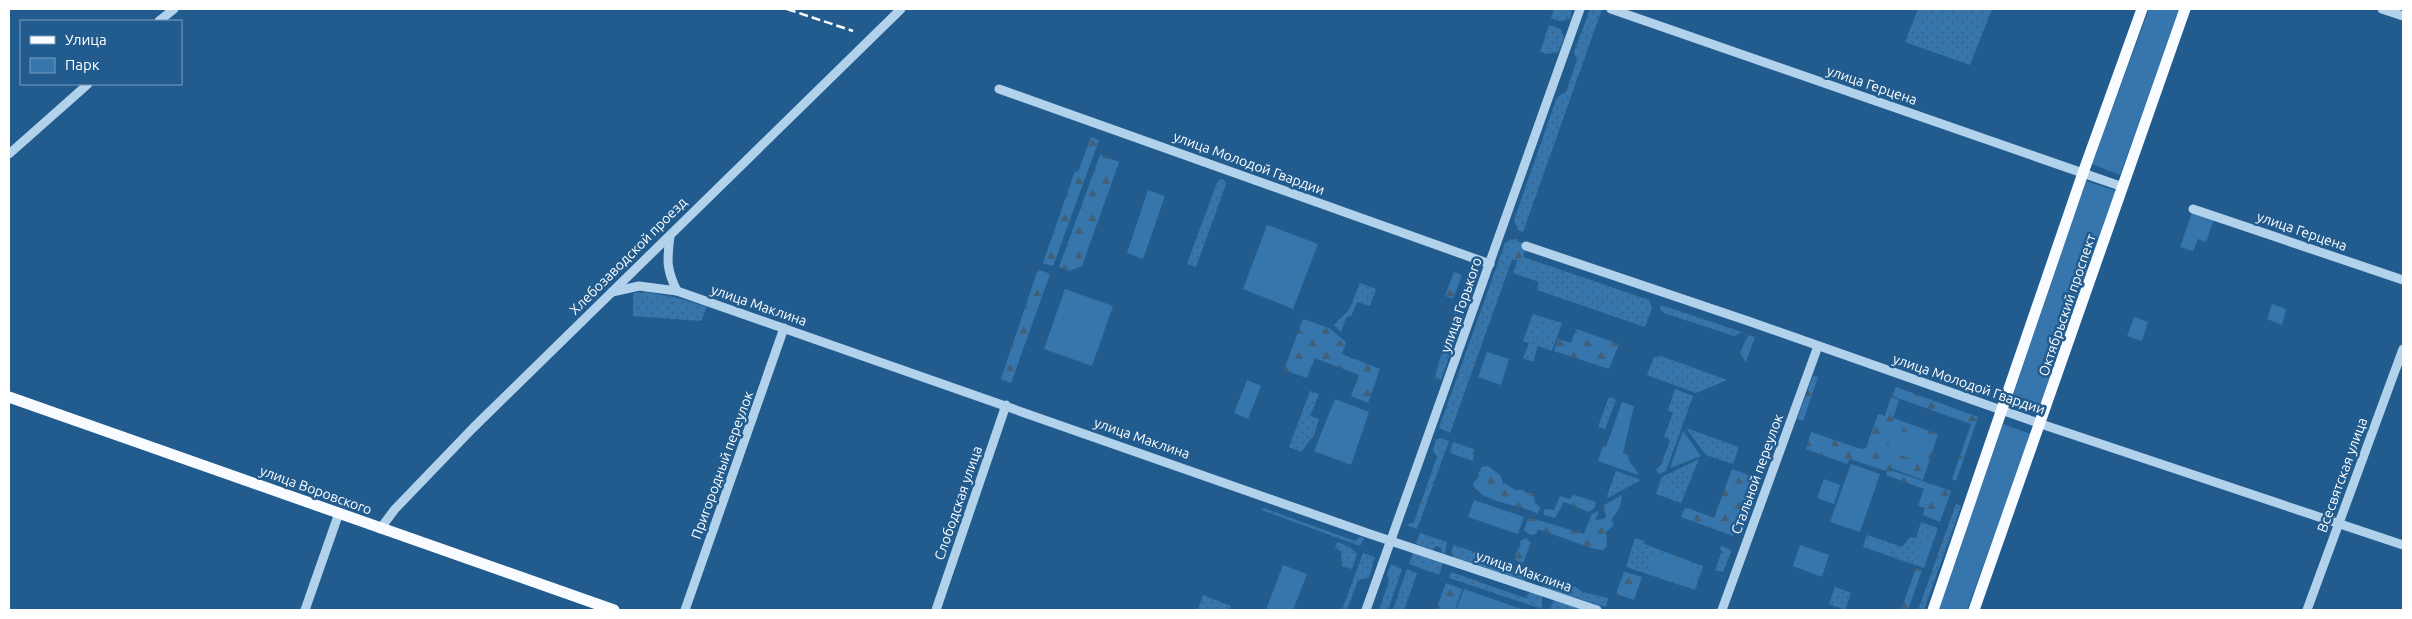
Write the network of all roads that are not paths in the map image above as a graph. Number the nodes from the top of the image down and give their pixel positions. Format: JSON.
{"nodes":[{"id":1,"x":174,"y":9,"type":"edge"},
{"id":2,"x":901,"y":9,"type":"edge"},
{"id":3,"x":1580,"y":9,"type":"edge"},
{"id":4,"x":1611,"y":9,"type":"edge"},
{"id":5,"x":2142,"y":9,"type":"edge"},
{"id":6,"x":2186,"y":9,"type":"edge"},
{"id":7,"x":2382,"y":9,"type":"edge"},
{"id":8,"x":2403,"y":16,"type":"edge"},
{"id":9,"x":160,"y":20,"type":"edge"},
{"id":10,"x":87,"y":85,"type":"edge"},
{"id":11,"x":999,"y":89,"type":"dead end"},
{"id":12,"x":9,"y":154,"type":"edge"},
{"id":13,"x":2083,"y":173,"type":"junction"},
{"id":14,"x":2123,"y":187,"type":"junction"},
{"id":15,"x":2192,"y":209,"type":"dead end"},
{"id":16,"x":670,"y":236,"type":"junction"},
{"id":17,"x":1526,"y":246,"type":"dead end"},
{"id":18,"x":1490,"y":264,"type":"junction"},
{"id":19,"x":2403,"y":280,"type":"edge"},
{"id":20,"x":677,"y":291,"type":"junction"},
{"id":21,"x":612,"y":292,"type":"junction"},
{"id":22,"x":784,"y":328,"type":"junction"},
{"id":23,"x":1818,"y":346,"type":"junction"},
{"id":24,"x":2403,"y":349,"type":"edge"},
{"id":25,"x":9,"y":397,"type":"edge"},
{"id":26,"x":1006,"y":405,"type":"junction"},
{"id":27,"x":2003,"y":410,"type":"junction"},
{"id":28,"x":2041,"y":424,"type":"junction"},
{"id":29,"x":339,"y":513,"type":"junction"},
{"id":30,"x":2339,"y":524,"type":"junction"},
{"id":31,"x":380,"y":529,"type":"junction"},
{"id":32,"x":1392,"y":541,"type":"junction"},
{"id":33,"x":2403,"y":545,"type":"edge"},
{"id":34,"x":305,"y":610,"type":"edge"},
{"id":35,"x":614,"y":610,"type":"edge"},
{"id":36,"x":685,"y":610,"type":"edge"},
{"id":37,"x":936,"y":610,"type":"edge"},
{"id":38,"x":1366,"y":610,"type":"edge"},
{"id":39,"x":1598,"y":610,"type":"edge"},
{"id":40,"x":1722,"y":610,"type":"edge"},
{"id":41,"x":1933,"y":610,"type":"edge"},
{"id":42,"x":1974,"y":610,"type":"edge"},
{"id":43,"x":2307,"y":610,"type":"edge"}],
"edges":[{"from":1,"to":9,"type":"street"},
{"from":2,"to":16,"type":"street","name":"Хлебозаводской проезд"},
{"from":3,"to":18,"type":"street","name":"улица Горького"},
{"from":4,"to":13,"type":"street","name":"улица Герцена"},
{"from":5,"to":13,"type":"main road","name":"Октябрьский проспект"},
{"from":6,"to":14,"type":"main road","name":"Октябрьский проспект"},
{"from":7,"to":8,"type":"street"},
{"from":10,"to":12,"type":"street"},
{"from":11,"to":18,"type":"street","name":"улица Молодой Гвардии"},
{"from":13,"to":14,"type":"street","name":"улица Герцена"},
{"from":13,"to":27,"type":"main road","name":"Октябрьский проспект"},
{"from":14,"to":28,"type":"main road","name":"Октябрьский проспект"},
{"from":15,"to":19,"type":"street","name":"улица Герцена"},
{"from":16,"to":20,"type":"street"},
{"from":16,"to":21,"type":"street","name":"Хлебозаводской проезд"},
{"from":17,"to":23,"type":"street","name":"улица Молодой Гвардии"},
{"from":18,"to":32,"type":"street","name":"улица Горького"},
{"from":20,"to":21,"type":"street","name":"улица Маклина"},
{"from":20,"to":22,"type":"street","name":"улица Маклина"},
{"from":21,"to":31,"type":"street","name":"Хлебозаводской проезд"},
{"from":22,"to":26,"type":"street","name":"улица Маклина"},
{"from":22,"to":36,"type":"street","name":"Пригородный переулок"},
{"from":23,"to":27,"type":"street","name":"улица Молодой Гвардии"},
{"from":23,"to":40,"type":"street","name":"Стальной переулок"},
{"from":24,"to":30,"type":"street","name":"Всесвятская улица"},
{"from":25,"to":29,"type":"main road","name":"улица Воровского"},
{"from":26,"to":32,"type":"street","name":"улица Маклина"},
{"from":26,"to":37,"type":"street","name":"Слободская улица"},
{"from":27,"to":28,"type":"street","name":"улица Молодой Гвардии"},
{"from":27,"to":41,"type":"main road","name":"Октябрьский проспект"},
{"from":28,"to":30,"type":"street","name":"улица Молодой Гвардии"},
{"from":28,"to":42,"type":"main road","name":"Октябрьский проспект"},
{"from":29,"to":31,"type":"main road","name":"улица Воровского"},
{"from":29,"to":34,"type":"street"},
{"from":30,"to":33,"type":"street","name":"улица Молодой Гвардии"},
{"from":30,"to":43,"type":"street","name":"Всесвятская улица"},
{"from":31,"to":35,"type":"main road","name":"улица Воровского"},
{"from":32,"to":38,"type":"street","name":"улица Горького"},
{"from":32,"to":39,"type":"street","name":"улица Маклина"}]}
